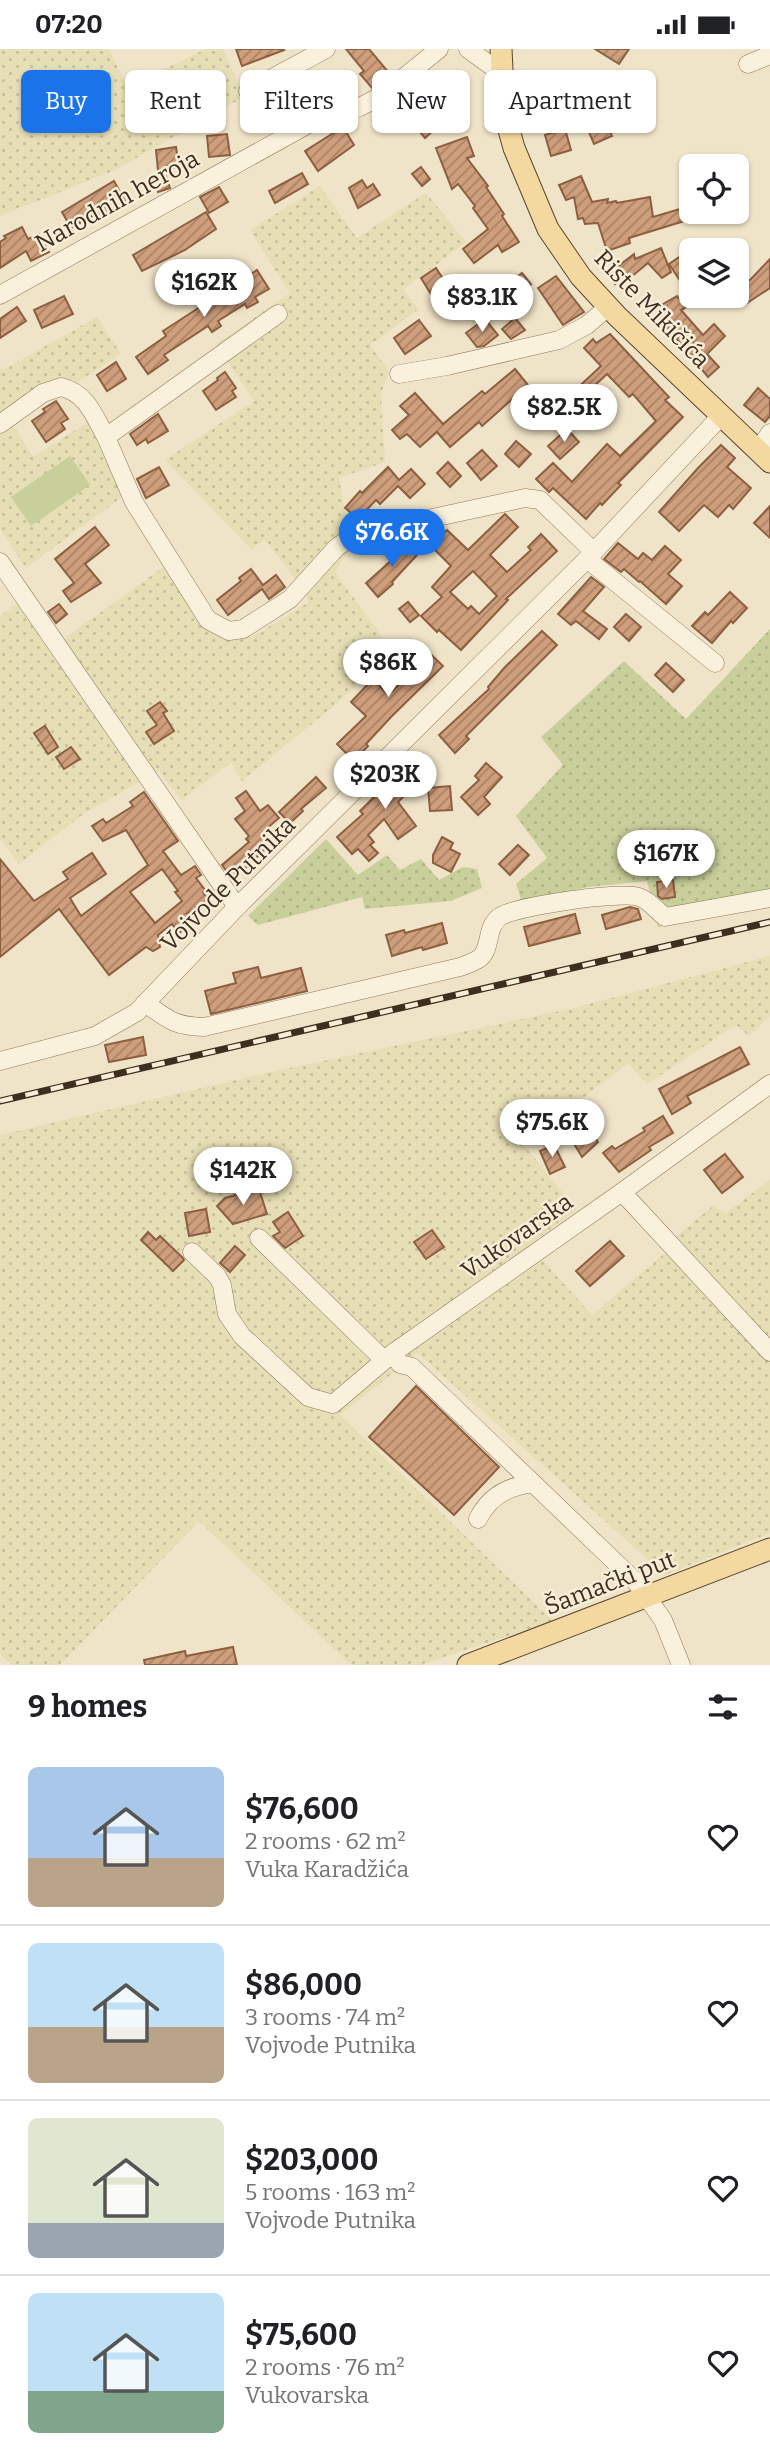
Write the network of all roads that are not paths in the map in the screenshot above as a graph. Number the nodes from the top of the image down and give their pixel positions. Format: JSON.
{"nodes":[{"id":1,"x":326,"y":49,"type":"edge"},
{"id":2,"x":439,"y":49,"type":"edge"},
{"id":3,"x":468,"y":49,"type":"edge"},
{"id":4,"x":501,"y":49,"type":"edge"},
{"id":5,"x":770,"y":55,"type":"edge"},
{"id":6,"x":748,"y":64,"type":"dead end"},
{"id":7,"x":286,"y":70,"type":"edge"},
{"id":8,"x":497,"y":70,"type":"edge"},
{"id":9,"x":501,"y":70,"type":"edge"},
{"id":10,"x":510,"y":133,"type":"edge"},
{"id":11,"x":0,"y":295,"type":"edge"},
{"id":12,"x":608,"y":307,"type":"junction"},
{"id":13,"x":278,"y":314,"type":"dead end"},
{"id":14,"x":399,"y":374,"type":"dead end"},
{"id":15,"x":721,"y":416,"type":"junction"},
{"id":16,"x":0,"y":424,"type":"edge"},
{"id":17,"x":770,"y":433,"type":"edge"},
{"id":18,"x":106,"y":437,"type":"junction"},
{"id":19,"x":764,"y":457,"type":"edge"},
{"id":20,"x":590,"y":555,"type":"junction"},
{"id":21,"x":0,"y":562,"type":"edge"},
{"id":22,"x":715,"y":663,"type":"dead end"},
{"id":23,"x":770,"y":898,"type":"edge"},
{"id":24,"x":237,"y":907,"type":"junction"},
{"id":25,"x":145,"y":1003,"type":"junction"},
{"id":26,"x":0,"y":1061,"type":"edge"},
{"id":27,"x":770,"y":1084,"type":"edge"},
{"id":28,"x":622,"y":1192,"type":"junction"},
{"id":29,"x":259,"y":1238,"type":"dead end"},
{"id":30,"x":192,"y":1252,"type":"dead end"},
{"id":31,"x":770,"y":1352,"type":"edge"},
{"id":32,"x":389,"y":1357,"type":"junction"},
{"id":33,"x":533,"y":1483,"type":"junction"},
{"id":34,"x":478,"y":1519,"type":"dead end"},
{"id":35,"x":770,"y":1549,"type":"edge"},
{"id":36,"x":649,"y":1597,"type":"junction"},
{"id":37,"x":468,"y":1665,"type":"edge"},
{"id":38,"x":681,"y":1665,"type":"edge"}],
"edges":[{"from":1,"to":7,"type":"street"},
{"from":2,"to":11,"type":"street","name":"Narodnih heroja"},
{"from":3,"to":8,"type":"street"},
{"from":4,"to":9,"type":"main road","name":"Riste Mikičića"},
{"from":5,"to":6,"type":"street"},
{"from":10,"to":12,"type":"main road","name":"Riste Mikičića"},
{"from":12,"to":14,"type":"street"},
{"from":12,"to":15,"type":"main road","name":"Riste Mikičića"},
{"from":13,"to":18,"type":"street"},
{"from":15,"to":19,"type":"main road","name":"Riste Mikičića"},
{"from":15,"to":20,"type":"street","name":"Vojvode Putnika"},
{"from":16,"to":18,"type":"street"},
{"from":17,"to":19,"type":"street"},
{"from":18,"to":20,"type":"street"},
{"from":20,"to":22,"type":"street"},
{"from":20,"to":24,"type":"street","name":"Vojvode Putnika"},
{"from":21,"to":24,"type":"street"},
{"from":23,"to":25,"type":"street"},
{"from":24,"to":25,"type":"street","name":"Vojvode Putnika"},
{"from":25,"to":26,"type":"street","name":"Vojvode Putnika"},
{"from":27,"to":28,"type":"street","name":"Vukovarska"},
{"from":28,"to":31,"type":"street"},
{"from":28,"to":32,"type":"street","name":"Vukovarska"},
{"from":29,"to":32,"type":"street"},
{"from":30,"to":32,"type":"street","name":"Vukovarska"},
{"from":32,"to":33,"type":"street"},
{"from":33,"to":34,"type":"street"},
{"from":33,"to":36,"type":"street"},
{"from":35,"to":36,"type":"main road","name":"Šamački put"},
{"from":36,"to":37,"type":"main road","name":"Šamački put"},
{"from":36,"to":38,"type":"street"}]}
